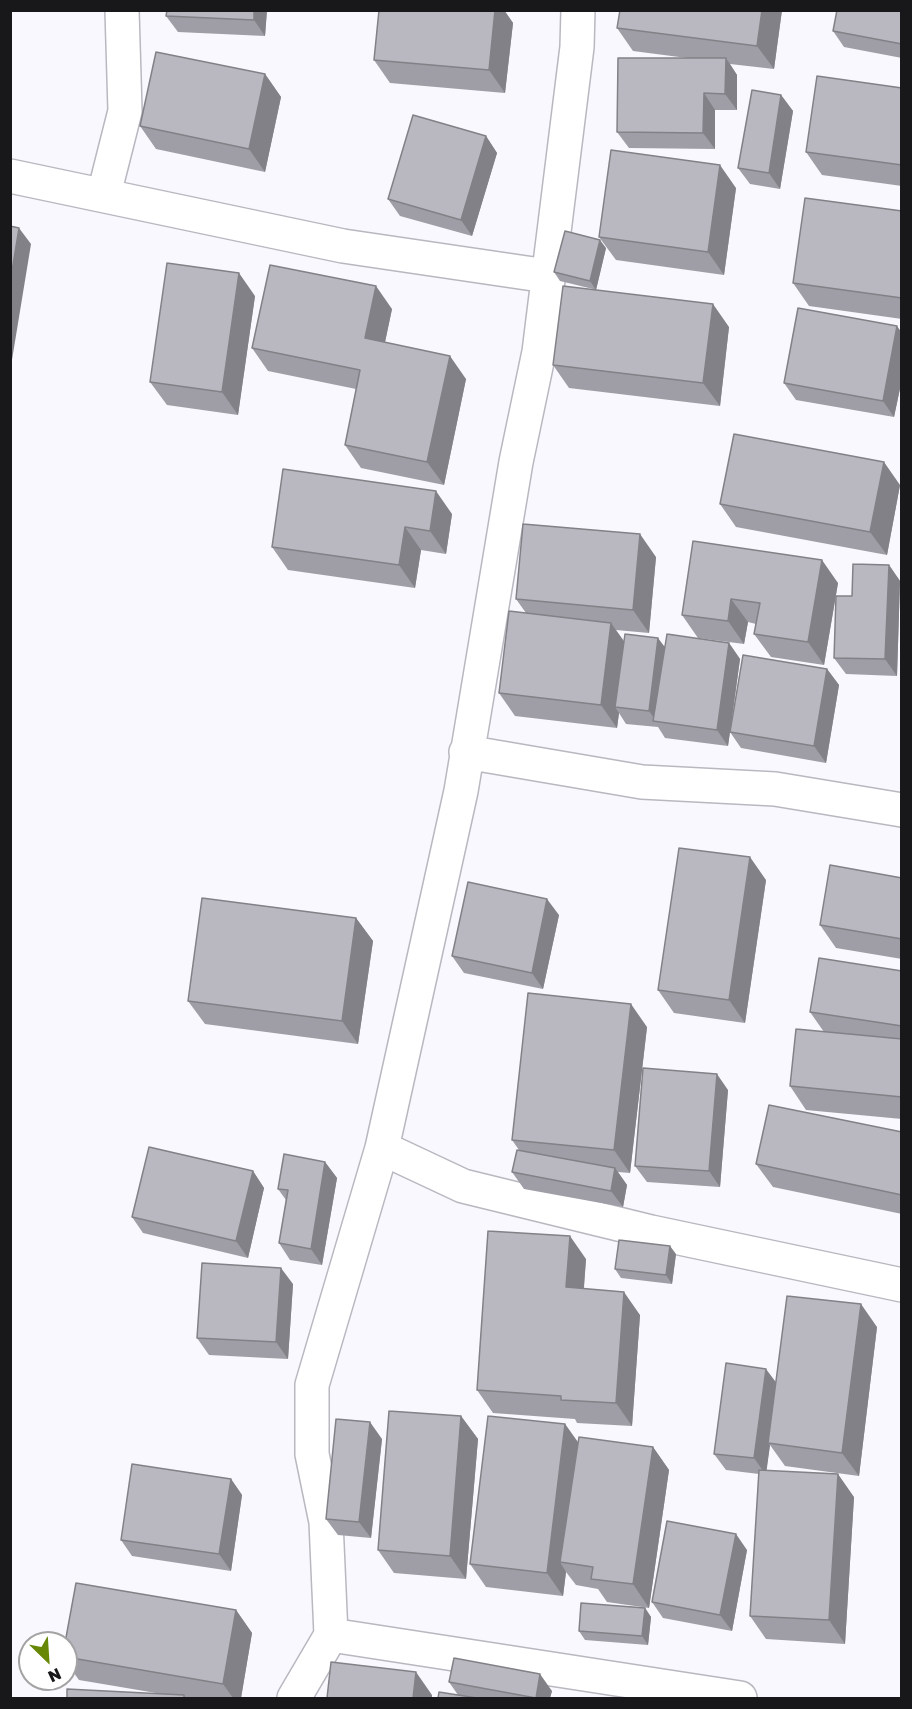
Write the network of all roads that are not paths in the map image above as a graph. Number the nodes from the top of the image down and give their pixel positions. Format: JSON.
{"nodes":[{"id":1,"x":122,"y":10,"type":"edge"},
{"id":2,"x":578,"y":10,"type":"edge"},
{"id":3,"x":10,"y":176,"type":"edge"},
{"id":4,"x":104,"y":194,"type":"junction"},
{"id":5,"x":547,"y":276,"type":"junction"},
{"id":6,"x":466,"y":752,"type":"junction"},
{"id":7,"x":902,"y":810,"type":"edge"},
{"id":8,"x":382,"y":1148,"type":"junction"},
{"id":9,"x":902,"y":1285,"type":"edge"},
{"id":10,"x":331,"y":1635,"type":"junction"},
{"id":11,"x":294,"y":1698,"type":"edge"},
{"id":12,"x":740,"y":1698,"type":"edge"}],
"edges":[{"from":1,"to":4,"type":"street"},
{"from":2,"to":5,"type":"street"},
{"from":3,"to":4,"type":"street"},
{"from":4,"to":5,"type":"street"},
{"from":5,"to":6,"type":"street"},
{"from":6,"to":7,"type":"street"},
{"from":6,"to":8,"type":"street"},
{"from":8,"to":9,"type":"street"},
{"from":8,"to":10,"type":"street"},
{"from":10,"to":11,"type":"street"},
{"from":10,"to":12,"type":"street"}]}
